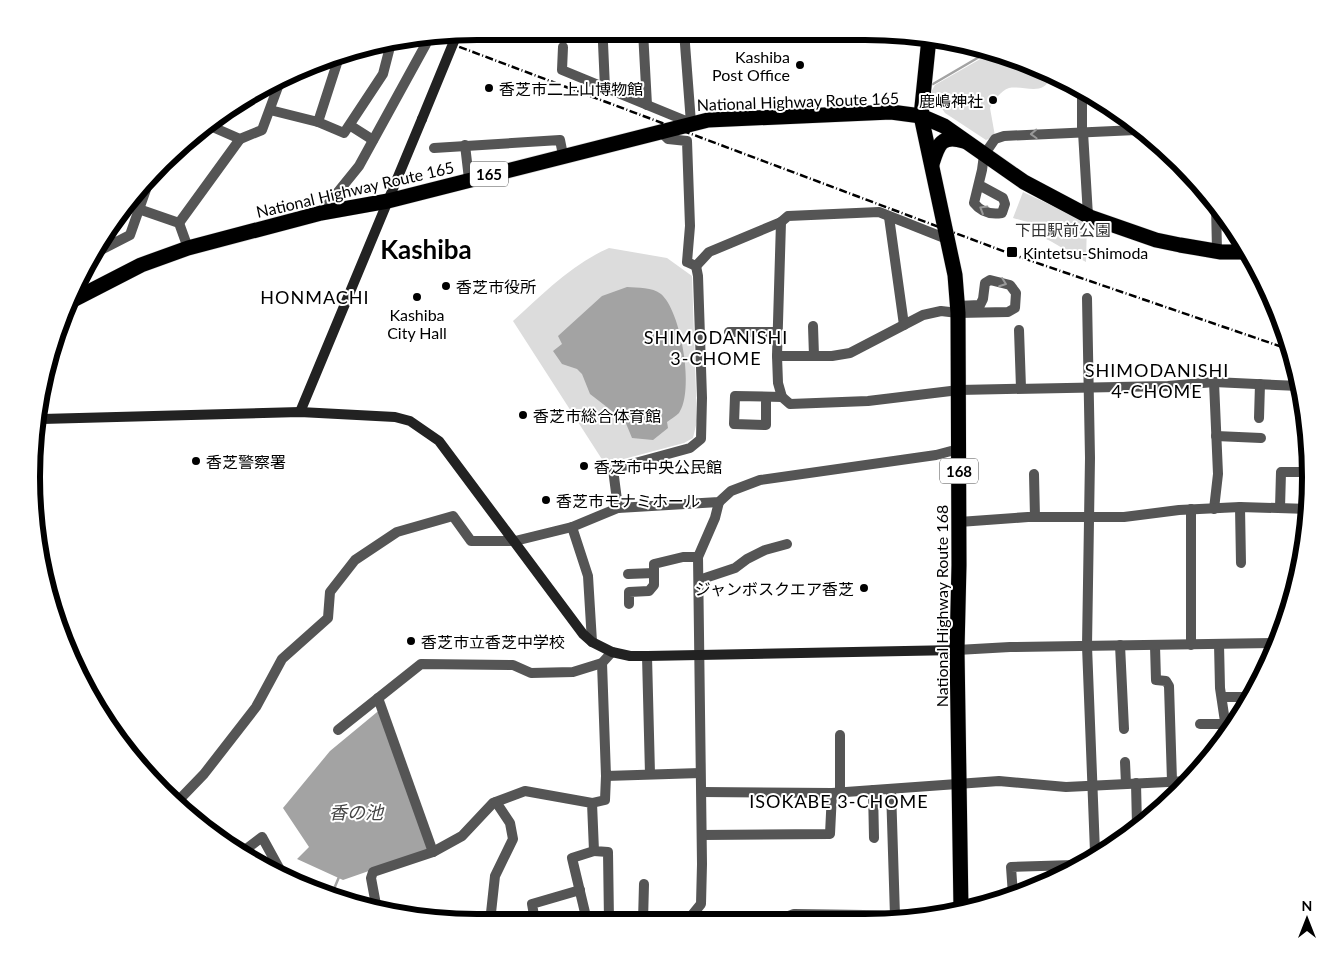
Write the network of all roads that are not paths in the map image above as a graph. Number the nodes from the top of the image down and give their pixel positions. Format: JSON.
{"nodes":[{"id":1,"x":643,"y":40,"type":"edge"},
{"id":2,"x":685,"y":40,"type":"edge"},
{"id":3,"x":453,"y":41,"type":"edge"},
{"id":4,"x":426,"y":43,"type":"edge"},
{"id":5,"x":603,"y":43,"type":"dead end"},
{"id":6,"x":928,"y":45,"type":"edge"},
{"id":7,"x":563,"y":47,"type":"dead end"},
{"id":8,"x":389,"y":49,"type":"edge"},
{"id":9,"x":337,"y":63,"type":"edge"},
{"id":10,"x":605,"y":88,"type":"junction"},
{"id":11,"x":277,"y":89,"type":"edge"},
{"id":12,"x":1082,"y":98,"type":"edge"},
{"id":13,"x":647,"y":105,"type":"junction"},
{"id":14,"x":270,"y":110,"type":"junction"},
{"id":15,"x":921,"y":116,"type":"junction"},
{"id":16,"x":318,"y":122,"type":"junction"},
{"id":17,"x":691,"y":123,"type":"junction"},
{"id":18,"x":351,"y":126,"type":"junction"},
{"id":19,"x":215,"y":127,"type":"edge"},
{"id":20,"x":1131,"y":130,"type":"edge"},
{"id":21,"x":660,"y":131,"type":"junction"},
{"id":22,"x":1083,"y":132,"type":"junction"},
{"id":23,"x":240,"y":139,"type":"junction"},
{"id":24,"x":374,"y":140,"type":"junction"},
{"id":25,"x":964,"y":140,"type":"junction"},
{"id":26,"x":465,"y":145,"type":"junction"},
{"id":27,"x":434,"y":148,"type":"dead end"},
{"id":28,"x":563,"y":155,"type":"junction"},
{"id":29,"x":984,"y":155,"type":"junction"},
{"id":30,"x":932,"y":164,"type":"junction"},
{"id":31,"x":469,"y":179,"type":"junction"},
{"id":32,"x":979,"y":185,"type":"dead end"},
{"id":33,"x":147,"y":191,"type":"edge"},
{"id":34,"x":388,"y":201,"type":"junction"},
{"id":35,"x":133,"y":208,"type":"edge"},
{"id":36,"x":140,"y":210,"type":"junction"},
{"id":37,"x":320,"y":213,"type":"junction"},
{"id":38,"x":1088,"y":216,"type":"junction"},
{"id":39,"x":889,"y":217,"type":"junction"},
{"id":40,"x":1216,"y":217,"type":"edge"},
{"id":41,"x":781,"y":222,"type":"junction"},
{"id":42,"x":179,"y":223,"type":"junction"},
{"id":43,"x":947,"y":239,"type":"junction"},
{"id":44,"x":106,"y":248,"type":"edge"},
{"id":45,"x":188,"y":248,"type":"junction"},
{"id":46,"x":1217,"y":251,"type":"junction"},
{"id":47,"x":1239,"y":252,"type":"edge"},
{"id":48,"x":696,"y":266,"type":"junction"},
{"id":49,"x":79,"y":298,"type":"edge"},
{"id":50,"x":1087,"y":298,"type":"dead end"},
{"id":51,"x":957,"y":310,"type":"junction"},
{"id":52,"x":904,"y":325,"type":"junction"},
{"id":53,"x":813,"y":326,"type":"dead end"},
{"id":54,"x":1019,"y":330,"type":"dead end"},
{"id":55,"x":729,"y":332,"type":"dead end"},
{"id":56,"x":777,"y":332,"type":"junction"},
{"id":57,"x":777,"y":356,"type":"junction"},
{"id":58,"x":814,"y":356,"type":"junction"},
{"id":59,"x":1214,"y":382,"type":"junction"},
{"id":60,"x":1260,"y":384,"type":"junction"},
{"id":61,"x":1292,"y":386,"type":"edge"},
{"id":62,"x":1021,"y":388,"type":"junction"},
{"id":63,"x":1089,"y":388,"type":"junction"},
{"id":64,"x":959,"y":390,"type":"junction"},
{"id":65,"x":766,"y":397,"type":"dead end"},
{"id":66,"x":782,"y":397,"type":"junction"},
{"id":67,"x":300,"y":412,"type":"junction"},
{"id":68,"x":44,"y":418,"type":"edge"},
{"id":69,"x":1259,"y":418,"type":"dead end"},
{"id":70,"x":1216,"y":436,"type":"junction"},
{"id":71,"x":1262,"y":438,"type":"dead end"},
{"id":72,"x":959,"y":452,"type":"junction"},
{"id":73,"x":1302,"y":472,"type":"edge"},
{"id":74,"x":1034,"y":474,"type":"dead end"},
{"id":75,"x":719,"y":502,"type":"junction"},
{"id":76,"x":1240,"y":507,"type":"junction"},
{"id":77,"x":618,"y":508,"type":"junction"},
{"id":78,"x":1280,"y":508,"type":"junction"},
{"id":79,"x":1214,"y":509,"type":"junction"},
{"id":80,"x":1301,"y":509,"type":"edge"},
{"id":81,"x":1191,"y":510,"type":"junction"},
{"id":82,"x":1035,"y":517,"type":"junction"},
{"id":83,"x":1088,"y":518,"type":"junction"},
{"id":84,"x":959,"y":522,"type":"junction"},
{"id":85,"x":572,"y":527,"type":"junction"},
{"id":86,"x":515,"y":542,"type":"junction"},
{"id":87,"x":787,"y":544,"type":"dead end"},
{"id":88,"x":698,"y":557,"type":"junction"},
{"id":89,"x":1241,"y":563,"type":"dead end"},
{"id":90,"x":654,"y":573,"type":"junction"},
{"id":91,"x":628,"y":574,"type":"dead end"},
{"id":92,"x":699,"y":580,"type":"junction"},
{"id":93,"x":629,"y":604,"type":"dead end"},
{"id":94,"x":592,"y":642,"type":"junction"},
{"id":95,"x":1269,"y":643,"type":"edge"},
{"id":96,"x":1219,"y":644,"type":"junction"},
{"id":97,"x":1120,"y":645,"type":"junction"},
{"id":98,"x":1191,"y":645,"type":"junction"},
{"id":99,"x":1086,"y":646,"type":"junction"},
{"id":100,"x":1155,"y":646,"type":"junction"},
{"id":101,"x":958,"y":650,"type":"junction"},
{"id":102,"x":612,"y":652,"type":"junction"},
{"id":103,"x":699,"y":655,"type":"junction"},
{"id":104,"x":647,"y":656,"type":"junction"},
{"id":105,"x":602,"y":663,"type":"junction"},
{"id":106,"x":1222,"y":697,"type":"junction"},
{"id":107,"x":1242,"y":697,"type":"edge"},
{"id":108,"x":378,"y":698,"type":"junction"},
{"id":109,"x":1226,"y":723,"type":"edge"},
{"id":110,"x":1200,"y":724,"type":"dead end"},
{"id":111,"x":1222,"y":728,"type":"edge"},
{"id":112,"x":1124,"y":729,"type":"dead end"},
{"id":113,"x":338,"y":730,"type":"dead end"},
{"id":114,"x":840,"y":735,"type":"dead end"},
{"id":115,"x":1125,"y":762,"type":"dead end"},
{"id":116,"x":700,"y":773,"type":"junction"},
{"id":117,"x":650,"y":774,"type":"junction"},
{"id":118,"x":606,"y":776,"type":"junction"},
{"id":119,"x":1172,"y":781,"type":"junction"},
{"id":120,"x":1179,"y":781,"type":"edge"},
{"id":121,"x":959,"y":784,"type":"junction"},
{"id":122,"x":1131,"y":784,"type":"junction"},
{"id":123,"x":1093,"y":786,"type":"junction"},
{"id":124,"x":891,"y":789,"type":"junction"},
{"id":125,"x":873,"y":790,"type":"junction"},
{"id":126,"x":702,"y":792,"type":"junction"},
{"id":127,"x":836,"y":793,"type":"junction"},
{"id":128,"x":181,"y":798,"type":"edge"},
{"id":129,"x":496,"y":802,"type":"junction"},
{"id":130,"x":592,"y":803,"type":"junction"},
{"id":131,"x":1136,"y":820,"type":"edge"},
{"id":132,"x":702,"y":835,"type":"junction"},
{"id":133,"x":874,"y":838,"type":"dead end"},
{"id":134,"x":247,"y":848,"type":"edge"},
{"id":135,"x":1095,"y":848,"type":"edge"},
{"id":136,"x":594,"y":851,"type":"junction"},
{"id":137,"x":433,"y":852,"type":"junction"},
{"id":138,"x":276,"y":865,"type":"edge"},
{"id":139,"x":1064,"y":865,"type":"edge"},
{"id":140,"x":644,"y":884,"type":"dead end"},
{"id":141,"x":1012,"y":888,"type":"edge"},
{"id":142,"x":580,"y":890,"type":"junction"},
{"id":143,"x":375,"y":902,"type":"edge"},
{"id":144,"x":961,"y":903,"type":"edge"},
{"id":145,"x":894,"y":913,"type":"edge"},
{"id":146,"x":491,"y":914,"type":"edge"},
{"id":147,"x":534,"y":914,"type":"edge"},
{"id":148,"x":586,"y":914,"type":"edge"},
{"id":149,"x":609,"y":914,"type":"edge"},
{"id":150,"x":643,"y":914,"type":"edge"},
{"id":151,"x":694,"y":914,"type":"edge"}],
"edges":[{"from":1,"to":13,"type":"street"},
{"from":2,"to":17,"type":"street"},
{"from":3,"to":34,"type":"street","bridge":true},
{"from":4,"to":24,"type":"street"},
{"from":5,"to":10,"type":"street"},
{"from":6,"to":15,"type":"highway","name":"National Highway Route 168","number":"168"},
{"from":7,"to":10,"type":"street"},
{"from":8,"to":18,"type":"street"},
{"from":9,"to":16,"type":"street"},
{"from":10,"to":13,"type":"street"},
{"from":11,"to":14,"type":"street"},
{"from":12,"to":22,"type":"street"},
{"from":13,"to":17,"type":"street"},
{"from":14,"to":16,"type":"street"},
{"from":14,"to":23,"type":"street"},
{"from":15,"to":17,"type":"highway","name":"National Highway Route 165","number":"165"},
{"from":15,"to":25,"type":"highway","name":"National Highway Route 165","number":"165"},
{"from":15,"to":30,"type":"highway","name":"National Highway Route 168","number":"168"},
{"from":16,"to":18,"type":"street"},
{"from":17,"to":21,"type":"highway","name":"National Highway Route 165","number":"165"},
{"from":18,"to":24,"type":"street"},
{"from":19,"to":23,"type":"street"},
{"from":20,"to":22,"type":"street"},
{"from":21,"to":28,"type":"highway","name":"National Highway Route 165","number":"165"},
{"from":21,"to":48,"type":"street"},
{"from":22,"to":29,"type":"street","one_way":true},
{"from":22,"to":38,"type":"street"},
{"from":23,"to":42,"type":"street"},
{"from":24,"to":37,"type":"street"},
{"from":25,"to":29,"type":"highway","name":"National Highway Route 165","number":"165"},
{"from":25,"to":30,"type":"highway"},
{"from":26,"to":27,"type":"street"},
{"from":26,"to":28,"type":"street"},
{"from":26,"to":31,"type":"street"},
{"from":28,"to":31,"type":"highway","name":"National Highway Route 165","number":"165"},
{"from":29,"to":32,"type":"street"},
{"from":29,"to":38,"type":"highway","name":"National Highway Route 165","number":"165"},
{"from":30,"to":43,"type":"highway","name":"National Highway Route 168","number":"168"},
{"from":31,"to":34,"type":"highway","name":"National Highway Route 165","number":"165"},
{"from":33,"to":36,"type":"street"},
{"from":34,"to":37,"type":"highway","name":"National Highway Route 165","number":"165"},
{"from":34,"to":67,"type":"street"},
{"from":35,"to":36,"type":"street"},
{"from":36,"to":42,"type":"street"},
{"from":36,"to":44,"type":"street"},
{"from":37,"to":45,"type":"highway","name":"National Highway Route 165","number":"165"},
{"from":38,"to":46,"type":"highway","name":"National Highway Route 165","number":"165"},
{"from":39,"to":41,"type":"street"},
{"from":39,"to":43,"type":"street"},
{"from":39,"to":52,"type":"street"},
{"from":40,"to":46,"type":"street"},
{"from":41,"to":48,"type":"street"},
{"from":41,"to":56,"type":"street"},
{"from":42,"to":45,"type":"street"},
{"from":43,"to":51,"type":"highway","name":"National Highway Route 168","number":"168"},
{"from":45,"to":49,"type":"highway","name":"National Highway Route 165","number":"165"},
{"from":46,"to":47,"type":"highway","name":"National Highway Route 165","number":"165"},
{"from":48,"to":77,"type":"street"},
{"from":50,"to":63,"type":"street"},
{"from":51,"to":51,"type":"street","one_way":true},
{"from":51,"to":52,"type":"street"},
{"from":51,"to":64,"type":"highway","name":"National Highway Route 168","number":"168"},
{"from":52,"to":58,"type":"street"},
{"from":53,"to":58,"type":"street"},
{"from":54,"to":62,"type":"street"},
{"from":55,"to":56,"type":"street"},
{"from":56,"to":57,"type":"street"},
{"from":57,"to":58,"type":"street"},
{"from":57,"to":66,"type":"street"},
{"from":59,"to":60,"type":"street"},
{"from":59,"to":63,"type":"street"},
{"from":59,"to":70,"type":"street"},
{"from":60,"to":61,"type":"street"},
{"from":60,"to":69,"type":"street"},
{"from":62,"to":63,"type":"street"},
{"from":62,"to":64,"type":"street"},
{"from":63,"to":83,"type":"street"},
{"from":64,"to":66,"type":"street"},
{"from":64,"to":72,"type":"highway","name":"National Highway Route 168","number":"168"},
{"from":65,"to":66,"type":"street"},
{"from":67,"to":68,"type":"street"},
{"from":67,"to":86,"type":"street"},
{"from":70,"to":71,"type":"street"},
{"from":70,"to":79,"type":"street"},
{"from":72,"to":75,"type":"street"},
{"from":72,"to":84,"type":"highway","name":"National Highway Route 168","number":"168"},
{"from":73,"to":78,"type":"street"},
{"from":74,"to":82,"type":"street"},
{"from":75,"to":77,"type":"street"},
{"from":75,"to":88,"type":"street"},
{"from":76,"to":78,"type":"street"},
{"from":76,"to":79,"type":"street"},
{"from":76,"to":89,"type":"street"},
{"from":77,"to":85,"type":"street"},
{"from":78,"to":80,"type":"street"},
{"from":79,"to":81,"type":"street"},
{"from":81,"to":83,"type":"street"},
{"from":81,"to":98,"type":"street"},
{"from":82,"to":83,"type":"street"},
{"from":82,"to":84,"type":"street"},
{"from":83,"to":99,"type":"street"},
{"from":84,"to":101,"type":"highway","name":"National Highway Route 168","number":"168"},
{"from":85,"to":86,"type":"street"},
{"from":85,"to":94,"type":"street"},
{"from":86,"to":94,"type":"street"},
{"from":86,"to":128,"type":"street"},
{"from":87,"to":92,"type":"street"},
{"from":88,"to":90,"type":"street"},
{"from":88,"to":92,"type":"street"},
{"from":90,"to":91,"type":"street"},
{"from":90,"to":93,"type":"street"},
{"from":92,"to":103,"type":"street"},
{"from":94,"to":102,"type":"street"},
{"from":95,"to":96,"type":"street"},
{"from":96,"to":98,"type":"street"},
{"from":96,"to":106,"type":"street"},
{"from":97,"to":99,"type":"street"},
{"from":97,"to":100,"type":"street"},
{"from":97,"to":112,"type":"street"},
{"from":98,"to":100,"type":"street"},
{"from":99,"to":101,"type":"street"},
{"from":99,"to":123,"type":"street"},
{"from":100,"to":119,"type":"street"},
{"from":101,"to":103,"type":"street"},
{"from":101,"to":121,"type":"highway","name":"National Highway Route 168","number":"168"},
{"from":102,"to":104,"type":"street"},
{"from":102,"to":105,"type":"street"},
{"from":103,"to":104,"type":"street"},
{"from":103,"to":116,"type":"street"},
{"from":104,"to":117,"type":"street"},
{"from":105,"to":108,"type":"street"},
{"from":105,"to":118,"type":"street"},
{"from":106,"to":107,"type":"street"},
{"from":106,"to":109,"type":"street"},
{"from":108,"to":113,"type":"street"},
{"from":108,"to":137,"type":"street"},
{"from":110,"to":111,"type":"street"},
{"from":114,"to":127,"type":"street"},
{"from":115,"to":122,"type":"street"},
{"from":116,"to":117,"type":"street"},
{"from":116,"to":126,"type":"street"},
{"from":117,"to":118,"type":"street"},
{"from":118,"to":130,"type":"street"},
{"from":119,"to":120,"type":"street"},
{"from":119,"to":122,"type":"street"},
{"from":121,"to":123,"type":"street"},
{"from":121,"to":124,"type":"street"},
{"from":121,"to":144,"type":"highway","name":"National Highway Route 168","number":"168"},
{"from":122,"to":123,"type":"street"},
{"from":122,"to":131,"type":"street"},
{"from":123,"to":135,"type":"street"},
{"from":124,"to":125,"type":"street"},
{"from":124,"to":145,"type":"street"},
{"from":125,"to":127,"type":"street"},
{"from":125,"to":133,"type":"street"},
{"from":126,"to":127,"type":"street"},
{"from":126,"to":132,"type":"street"},
{"from":127,"to":132,"type":"street"},
{"from":129,"to":130,"type":"street"},
{"from":129,"to":137,"type":"street"},
{"from":129,"to":146,"type":"street"},
{"from":130,"to":136,"type":"street"},
{"from":132,"to":151,"type":"street"},
{"from":134,"to":138,"type":"street"},
{"from":136,"to":142,"type":"street"},
{"from":136,"to":149,"type":"street"},
{"from":137,"to":143,"type":"street"},
{"from":139,"to":141,"type":"street"},
{"from":140,"to":150,"type":"street"},
{"from":142,"to":147,"type":"street"},
{"from":142,"to":148,"type":"street"}]}
